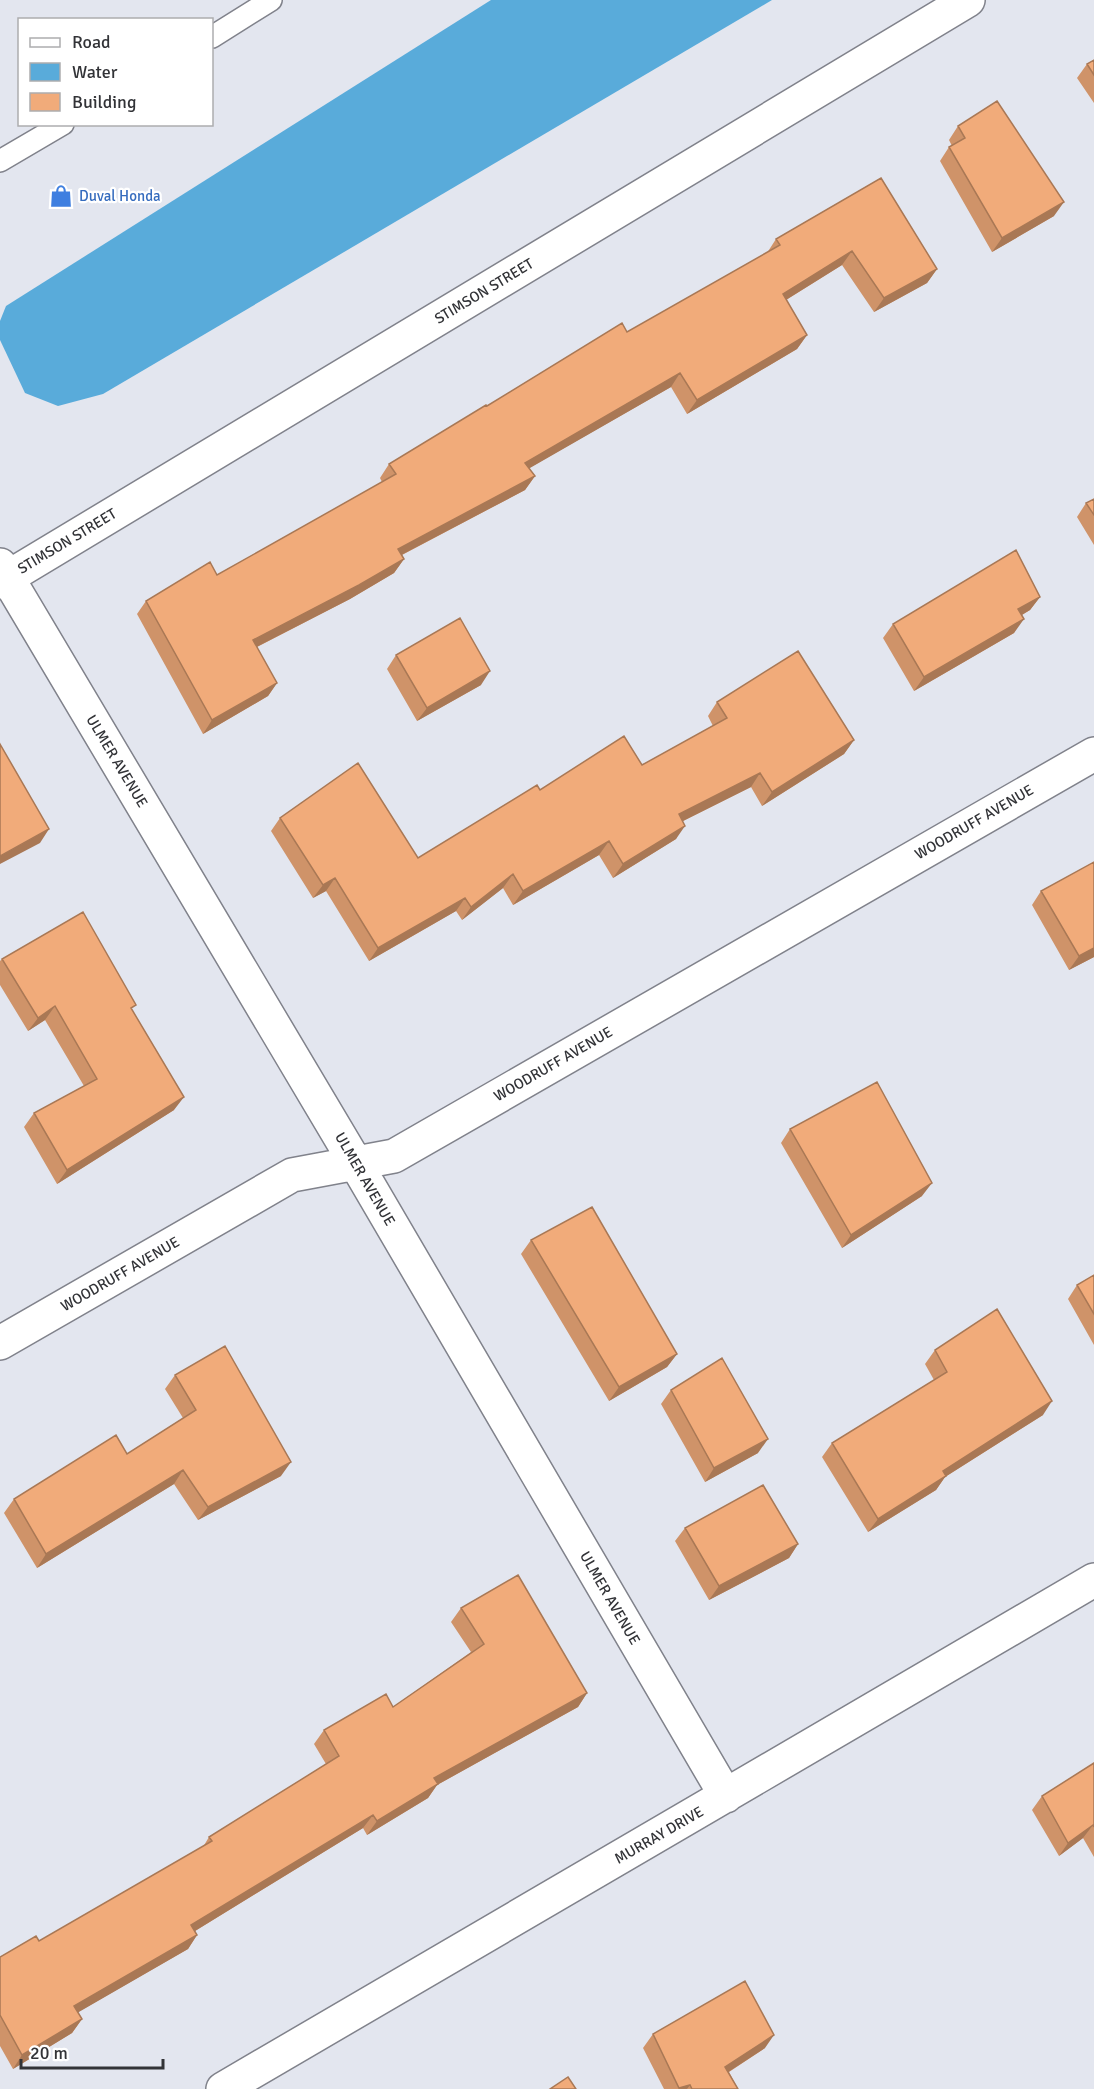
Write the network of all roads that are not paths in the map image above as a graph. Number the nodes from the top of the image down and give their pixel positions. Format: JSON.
{"nodes":[{"id":1,"x":272,"y":0,"type":"edge"},
{"id":2,"x":968,"y":0,"type":"edge"},
{"id":3,"x":213,"y":35,"type":"edge"},
{"id":4,"x":60,"y":126,"type":"edge"},
{"id":5,"x":0,"y":161,"type":"edge"},
{"id":6,"x":3,"y":575,"type":"edge"},
{"id":7,"x":1094,"y":754,"type":"edge"},
{"id":8,"x":355,"y":1162,"type":"junction"},
{"id":9,"x":0,"y":1343,"type":"edge"},
{"id":10,"x":1094,"y":1580,"type":"edge"},
{"id":11,"x":726,"y":1796,"type":"junction"},
{"id":12,"x":223,"y":2089,"type":"edge"}],
"edges":[{"from":1,"to":3,"type":"lane"},
{"from":2,"to":6,"type":"street","name":"STIMSON STREET"},
{"from":4,"to":5,"type":"lane"},
{"from":6,"to":8,"type":"street","name":"ULMER AVENUE"},
{"from":7,"to":8,"type":"street","name":"WOODRUFF AVENUE"},
{"from":8,"to":9,"type":"street","name":"WOODRUFF AVENUE"},
{"from":8,"to":11,"type":"street","name":"ULMER AVENUE"},
{"from":10,"to":11,"type":"street","name":"MURRAY DRIVE"},
{"from":11,"to":12,"type":"street","name":"MURRAY DRIVE"}]}
